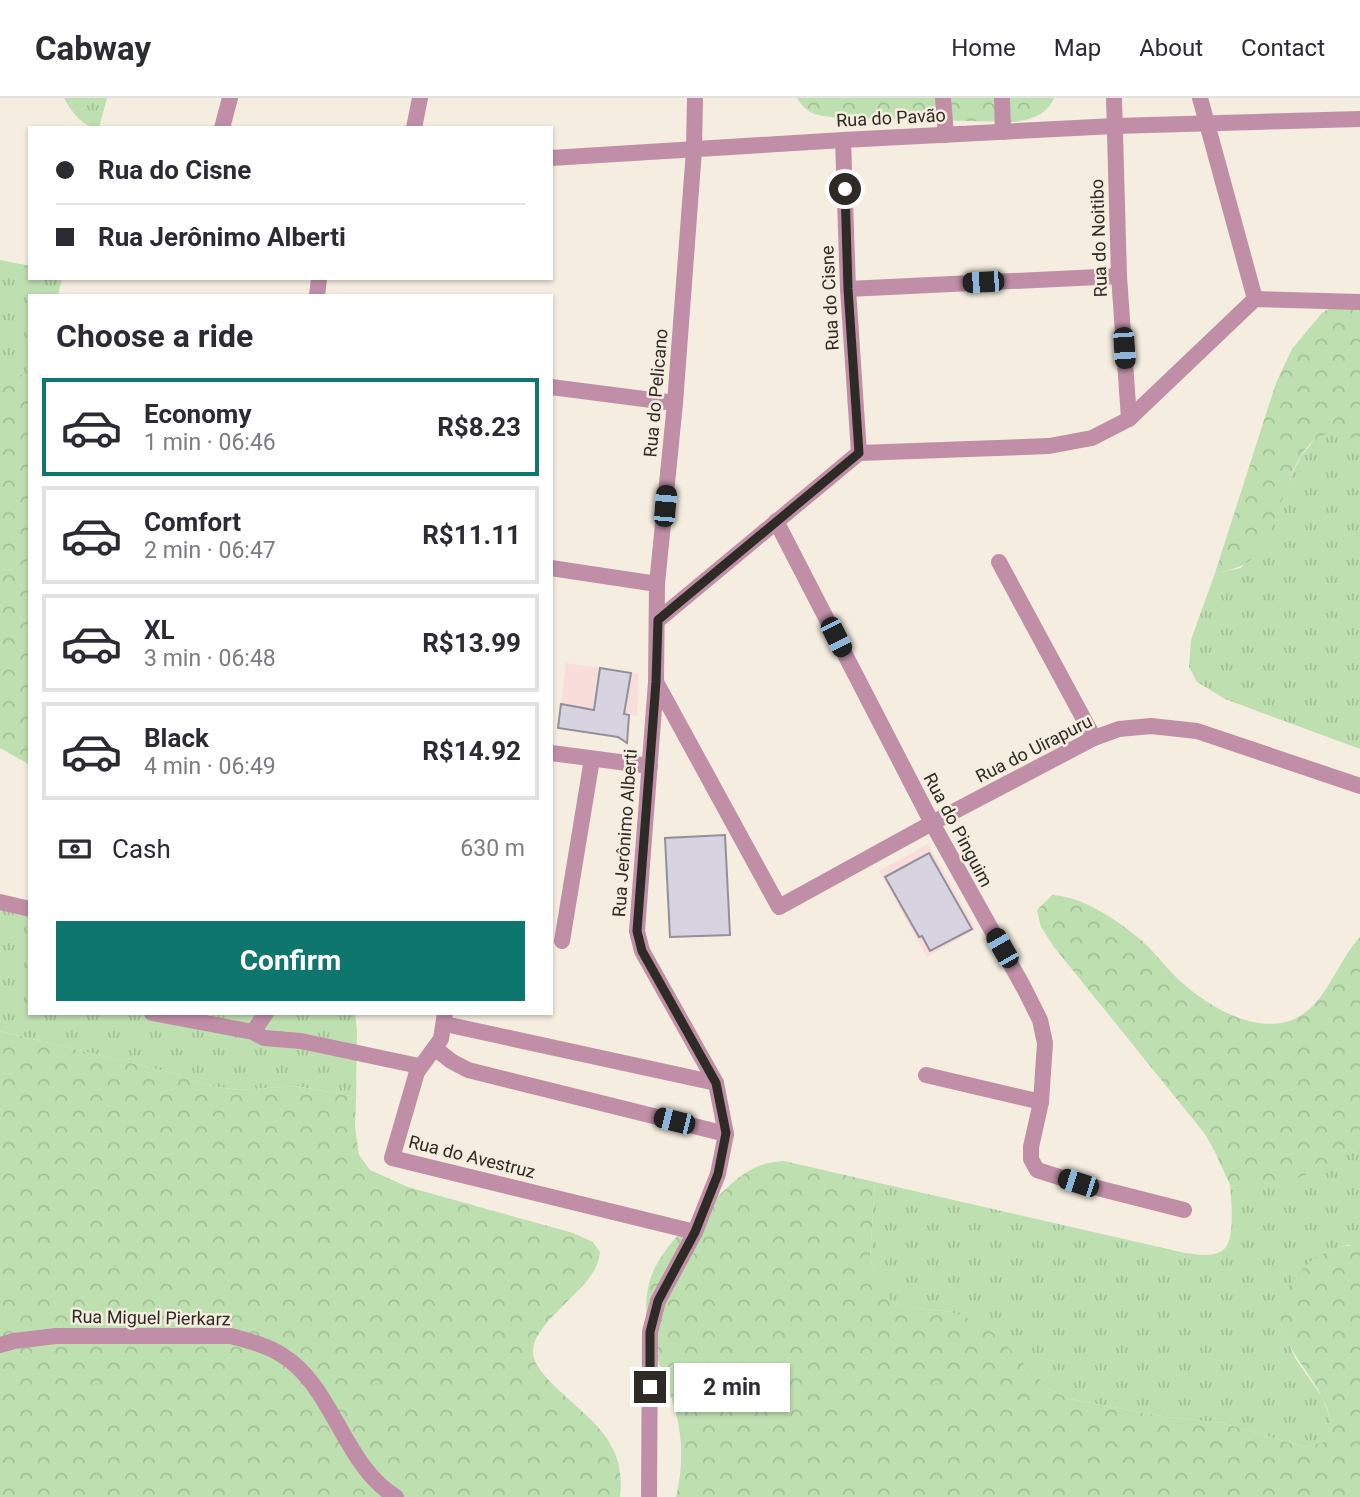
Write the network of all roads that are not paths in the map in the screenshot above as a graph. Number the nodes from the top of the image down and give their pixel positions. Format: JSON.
{"nodes":[{"id":1,"x":230,"y":98,"type":"edge"},
{"id":2,"x":419,"y":98,"type":"edge"},
{"id":3,"x":695,"y":98,"type":"edge"},
{"id":4,"x":943,"y":98,"type":"edge"},
{"id":5,"x":1002,"y":98,"type":"edge"},
{"id":6,"x":1114,"y":98,"type":"edge"},
{"id":7,"x":1200,"y":98,"type":"edge"},
{"id":8,"x":1360,"y":119,"type":"edge"},
{"id":9,"x":1207,"y":124,"type":"junction"},
{"id":10,"x":223,"y":126,"type":"edge"},
{"id":11,"x":414,"y":126,"type":"edge"},
{"id":12,"x":1115,"y":126,"type":"junction"},
{"id":13,"x":1003,"y":131,"type":"junction"},
{"id":14,"x":946,"y":135,"type":"junction"},
{"id":15,"x":843,"y":140,"type":"junction"},
{"id":16,"x":694,"y":150,"type":"junction"},
{"id":17,"x":553,"y":159,"type":"edge"},
{"id":18,"x":1119,"y":276,"type":"junction"},
{"id":19,"x":848,"y":289,"type":"junction"},
{"id":20,"x":1255,"y":299,"type":"junction"},
{"id":21,"x":1360,"y":303,"type":"edge"},
{"id":22,"x":553,"y":387,"type":"edge"},
{"id":23,"x":675,"y":404,"type":"junction"},
{"id":24,"x":1129,"y":419,"type":"junction"},
{"id":25,"x":859,"y":453,"type":"junction"},
{"id":26,"x":776,"y":521,"type":"junction"},
{"id":27,"x":999,"y":562,"type":"dead end"},
{"id":28,"x":553,"y":568,"type":"edge"},
{"id":29,"x":657,"y":584,"type":"junction"},
{"id":30,"x":658,"y":620,"type":"junction"},
{"id":31,"x":656,"y":682,"type":"junction"},
{"id":32,"x":1094,"y":738,"type":"junction"},
{"id":33,"x":553,"y":752,"type":"edge"},
{"id":34,"x":592,"y":759,"type":"junction"},
{"id":35,"x":649,"y":766,"type":"junction"},
{"id":36,"x":1360,"y":786,"type":"edge"},
{"id":37,"x":932,"y":823,"type":"junction"},
{"id":38,"x":0,"y":902,"type":"edge"},
{"id":39,"x":28,"y":909,"type":"edge"},
{"id":40,"x":562,"y":941,"type":"dead end"},
{"id":41,"x":163,"y":1015,"type":"edge"},
{"id":42,"x":265,"y":1015,"type":"edge"},
{"id":43,"x":445,"y":1018,"type":"edge"},
{"id":44,"x":253,"y":1032,"type":"junction"},
{"id":45,"x":436,"y":1049,"type":"junction"},
{"id":46,"x":419,"y":1066,"type":"junction"},
{"id":47,"x":926,"y":1075,"type":"dead end"},
{"id":48,"x":716,"y":1083,"type":"junction"},
{"id":49,"x":1041,"y":1102,"type":"junction"},
{"id":50,"x":726,"y":1133,"type":"junction"},
{"id":51,"x":1184,"y":1210,"type":"dead end"},
{"id":52,"x":695,"y":1232,"type":"junction"},
{"id":53,"x":0,"y":1345,"type":"edge"},
{"id":54,"x":396,"y":1497,"type":"edge"},
{"id":55,"x":649,"y":1497,"type":"edge"}],
"edges":[{"from":1,"to":10,"type":"street"},
{"from":2,"to":11,"type":"street"},
{"from":3,"to":16,"type":"street","name":"Rua do Pelicano"},
{"from":4,"to":14,"type":"street"},
{"from":5,"to":13,"type":"street"},
{"from":6,"to":12,"type":"street","name":"Rua do Noitibo"},
{"from":7,"to":9,"type":"street"},
{"from":8,"to":9,"type":"street","name":"Rua do Pavão"},
{"from":9,"to":12,"type":"street","name":"Rua do Pavão"},
{"from":9,"to":20,"type":"street"},
{"from":12,"to":13,"type":"street","name":"Rua do Pavão"},
{"from":12,"to":18,"type":"street","name":"Rua do Noitibo"},
{"from":13,"to":14,"type":"street","name":"Rua do Pavão"},
{"from":14,"to":15,"type":"street","name":"Rua do Pavão"},
{"from":15,"to":16,"type":"street","name":"Rua do Pavão"},
{"from":15,"to":19,"type":"street","name":"Rua do Cisne"},
{"from":16,"to":17,"type":"street","name":"Rua do Pavão"},
{"from":16,"to":23,"type":"street","name":"Rua do Pelicano"},
{"from":18,"to":19,"type":"street"},
{"from":18,"to":24,"type":"street","name":"Rua do Noitibo"},
{"from":19,"to":25,"type":"street","name":"Rua do Cisne"},
{"from":20,"to":21,"type":"street"},
{"from":20,"to":24,"type":"street"},
{"from":22,"to":23,"type":"street"},
{"from":23,"to":29,"type":"street","name":"Rua do Pelicano"},
{"from":24,"to":25,"type":"street"},
{"from":25,"to":26,"type":"street"},
{"from":26,"to":30,"type":"street"},
{"from":26,"to":37,"type":"street","name":"Rua do Pinguim"},
{"from":27,"to":32,"type":"street"},
{"from":28,"to":29,"type":"street"},
{"from":29,"to":30,"type":"street","name":"Rua do Pelicano"},
{"from":30,"to":31,"type":"street","name":"Rua do Pelicano"},
{"from":31,"to":35,"type":"street","name":"Rua Jerônimo Alberti"},
{"from":31,"to":37,"type":"street","name":"Rua do Uirapuru"},
{"from":32,"to":36,"type":"street","name":"Rua do Uirapuru"},
{"from":32,"to":37,"type":"street","name":"Rua do Uirapuru"},
{"from":33,"to":34,"type":"street"},
{"from":34,"to":35,"type":"street"},
{"from":34,"to":40,"type":"street"},
{"from":35,"to":48,"type":"street","name":"Rua Jerônimo Alberti"},
{"from":37,"to":49,"type":"street","name":"Rua do Pinguim"},
{"from":38,"to":39,"type":"street"},
{"from":41,"to":44,"type":"street"},
{"from":42,"to":44,"type":"street"},
{"from":43,"to":45,"type":"street","name":"Rua do Avestruz"},
{"from":43,"to":48,"type":"street"},
{"from":44,"to":46,"type":"street"},
{"from":45,"to":46,"type":"street","name":"Rua do Avestruz"},
{"from":45,"to":50,"type":"street"},
{"from":46,"to":52,"type":"street","name":"Rua do Avestruz"},
{"from":47,"to":49,"type":"street"},
{"from":48,"to":50,"type":"street","name":"Rua Jerônimo Alberti"},
{"from":49,"to":51,"type":"street","name":"Rua do Pinguim"},
{"from":50,"to":52,"type":"street","name":"Rua Jerônimo Alberti"},
{"from":52,"to":55,"type":"street","name":"Rua Jerônimo Alberti"},
{"from":53,"to":54,"type":"street","name":"Rua Miguel Pierkarz"}]}
